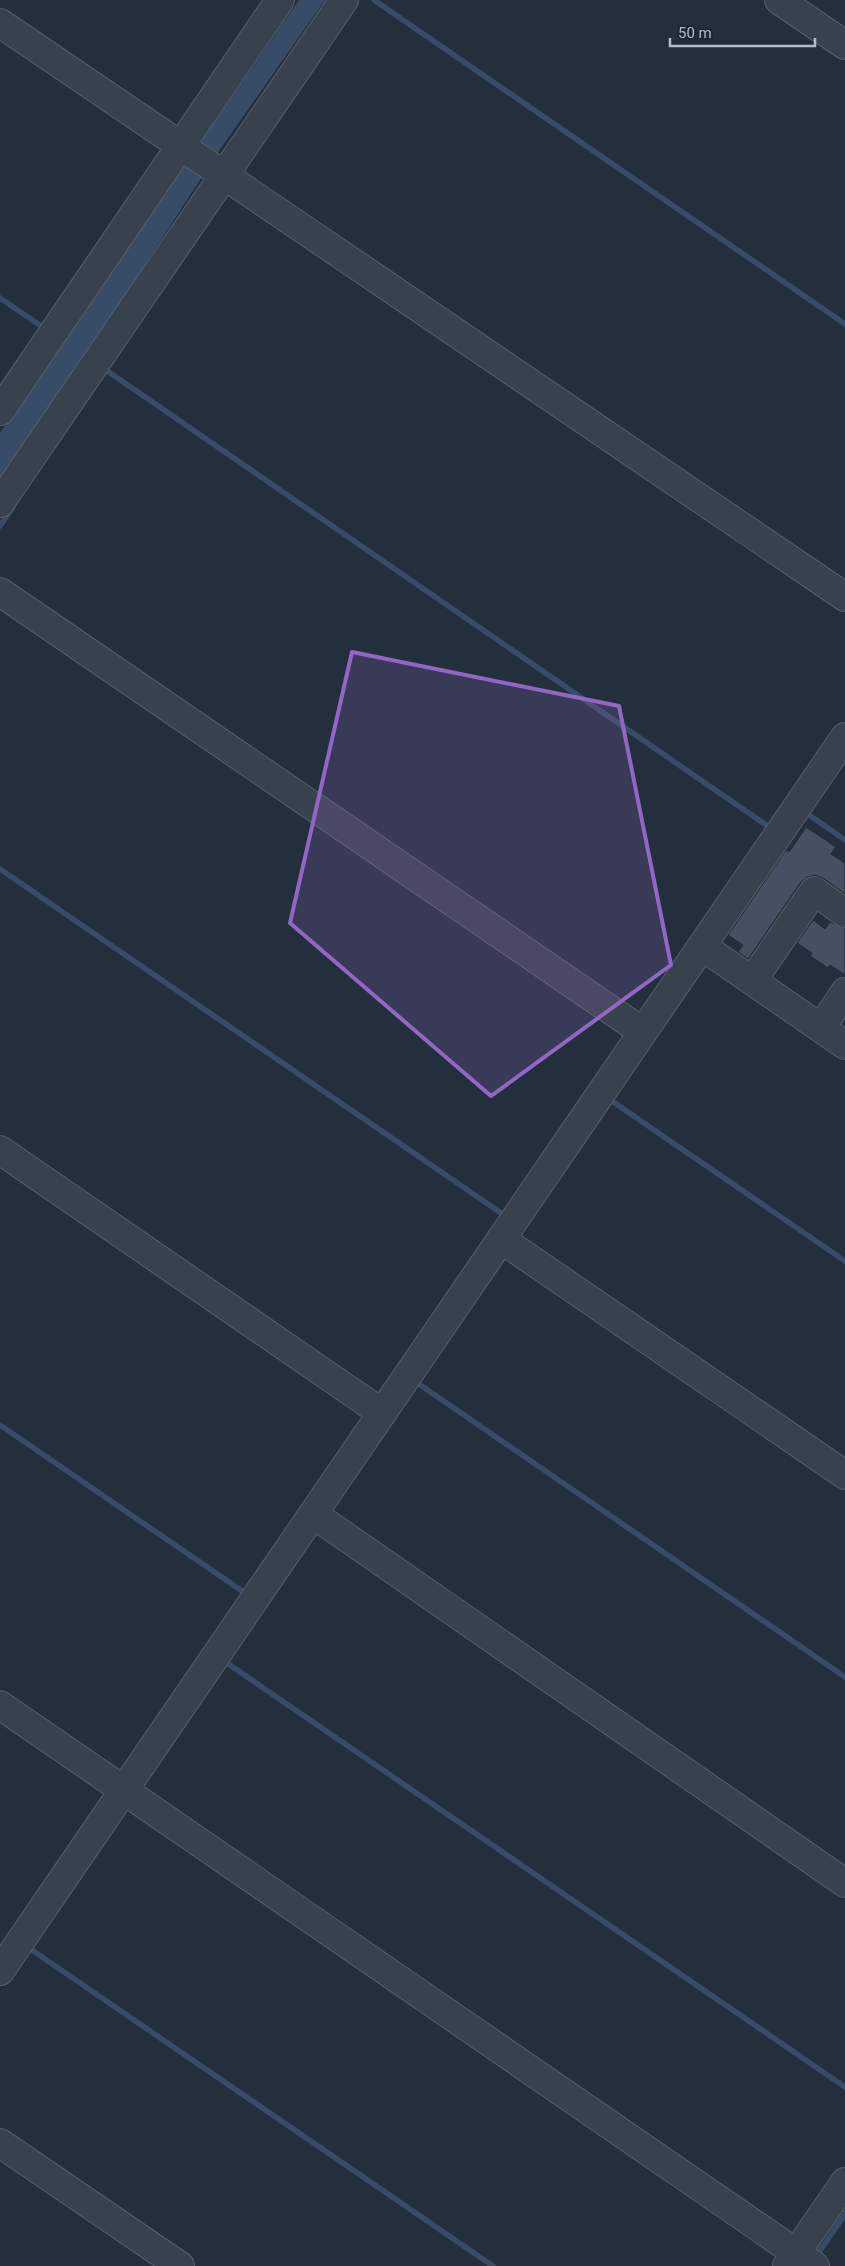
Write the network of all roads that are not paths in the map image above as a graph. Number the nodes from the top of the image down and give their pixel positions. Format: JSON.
{"nodes":[{"id":1,"x":280,"y":0,"type":"edge"},
{"id":2,"x":344,"y":0,"type":"edge"},
{"id":3,"x":779,"y":0,"type":"edge"},
{"id":4,"x":0,"y":23,"type":"edge"},
{"id":5,"x":845,"y":45,"type":"edge"},
{"id":6,"x":182,"y":148,"type":"junction"},
{"id":7,"x":219,"y":172,"type":"junction"},
{"id":8,"x":0,"y":411,"type":"edge"},
{"id":9,"x":0,"y":503,"type":"edge"},
{"id":10,"x":0,"y":592,"type":"edge"},
{"id":11,"x":845,"y":597,"type":"edge"},
{"id":12,"x":845,"y":737,"type":"edge"},
{"id":13,"x":845,"y":913,"type":"edge"},
{"id":14,"x":702,"y":946,"type":"junction"},
{"id":15,"x":752,"y":981,"type":"junction"},
{"id":16,"x":845,"y":992,"type":"edge"},
{"id":17,"x":820,"y":1028,"type":"junction"},
{"id":18,"x":643,"y":1032,"type":"junction"},
{"id":19,"x":845,"y":1045,"type":"edge"},
{"id":20,"x":0,"y":1150,"type":"edge"},
{"id":21,"x":502,"y":1239,"type":"junction"},
{"id":22,"x":382,"y":1413,"type":"junction"},
{"id":23,"x":845,"y":1475,"type":"edge"},
{"id":24,"x":313,"y":1514,"type":"junction"},
{"id":25,"x":0,"y":1705,"type":"edge"},
{"id":26,"x":124,"y":1790,"type":"junction"},
{"id":27,"x":845,"y":1883,"type":"edge"},
{"id":28,"x":0,"y":1971,"type":"edge"},
{"id":29,"x":0,"y":2143,"type":"edge"},
{"id":30,"x":845,"y":2182,"type":"edge"},
{"id":31,"x":800,"y":2261,"type":"edge"},
{"id":32,"x":180,"y":2266,"type":"edge"}],
"edges":[{"from":1,"to":6,"type":"street"},
{"from":2,"to":7,"type":"street"},
{"from":3,"to":5,"type":"street"},
{"from":4,"to":6,"type":"street"},
{"from":6,"to":7,"type":"street"},
{"from":6,"to":8,"type":"street"},
{"from":7,"to":9,"type":"street"},
{"from":7,"to":11,"type":"street"},
{"from":10,"to":18,"type":"street"},
{"from":12,"to":14,"type":"street"},
{"from":13,"to":15,"type":"street"},
{"from":14,"to":15,"type":"street"},
{"from":14,"to":18,"type":"street"},
{"from":15,"to":17,"type":"street"},
{"from":16,"to":17,"type":"street"},
{"from":17,"to":19,"type":"street"},
{"from":18,"to":21,"type":"street"},
{"from":20,"to":22,"type":"street"},
{"from":21,"to":22,"type":"street"},
{"from":21,"to":23,"type":"street"},
{"from":22,"to":24,"type":"street"},
{"from":24,"to":26,"type":"street"},
{"from":24,"to":27,"type":"street"},
{"from":25,"to":26,"type":"street"},
{"from":26,"to":28,"type":"street"},
{"from":26,"to":31,"type":"street"},
{"from":29,"to":32,"type":"street"},
{"from":30,"to":31,"type":"street"}]}
